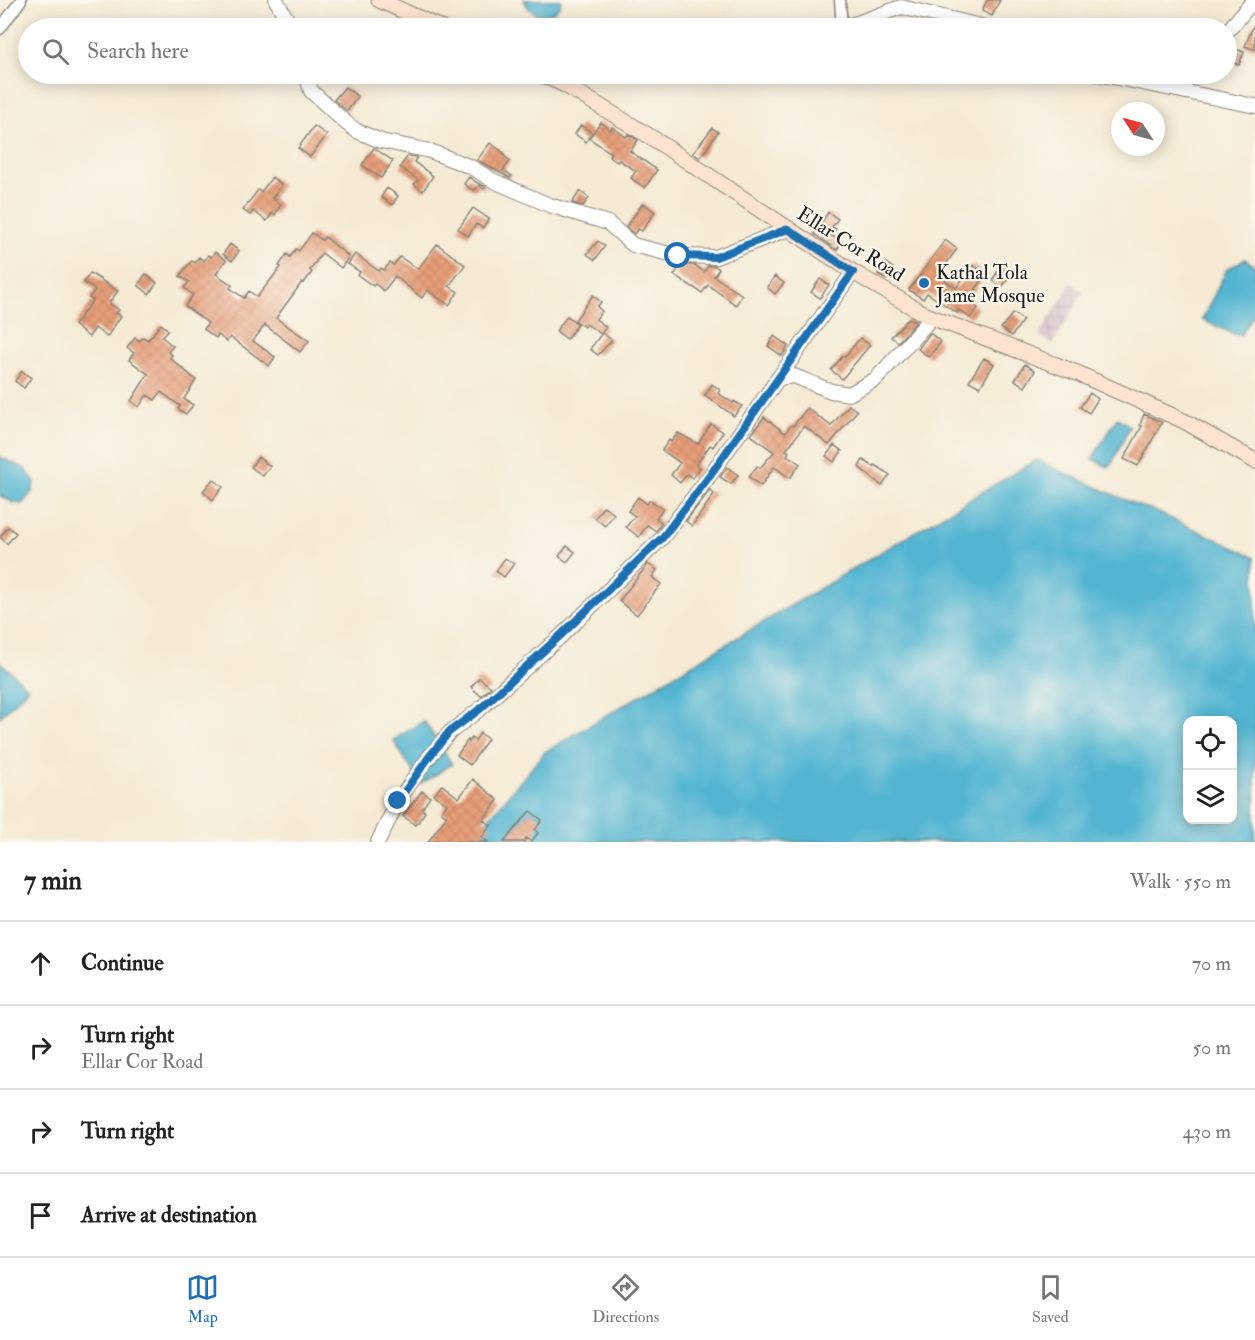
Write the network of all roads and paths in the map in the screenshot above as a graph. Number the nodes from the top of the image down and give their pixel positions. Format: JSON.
{"nodes":[{"id":1,"x":21,"y":0,"type":"edge"},
{"id":2,"x":276,"y":0,"type":"edge"},
{"id":3,"x":379,"y":0,"type":"edge"},
{"id":4,"x":840,"y":0,"type":"edge"},
{"id":5,"x":1254,"y":0,"type":"edge"},
{"id":6,"x":286,"y":18,"type":"edge"},
{"id":7,"x":419,"y":18,"type":"edge"},
{"id":8,"x":841,"y":18,"type":"edge"},
{"id":9,"x":870,"y":18,"type":"edge"},
{"id":10,"x":947,"y":18,"type":"edge"},
{"id":11,"x":1237,"y":21,"type":"edge"},
{"id":12,"x":0,"y":28,"type":"edge"},
{"id":13,"x":309,"y":84,"type":"edge"},
{"id":14,"x":563,"y":84,"type":"edge"},
{"id":15,"x":1148,"y":84,"type":"edge"},
{"id":16,"x":1183,"y":84,"type":"edge"},
{"id":17,"x":1178,"y":90,"type":"junction"},
{"id":18,"x":1255,"y":106,"type":"edge"},
{"id":19,"x":788,"y":229,"type":"junction"},
{"id":20,"x":853,"y":272,"type":"junction"},
{"id":21,"x":927,"y":323,"type":"dead end"},
{"id":22,"x":778,"y":378,"type":"junction"},
{"id":23,"x":1255,"y":461,"type":"edge"},
{"id":24,"x":378,"y":842,"type":"edge"}],
"edges":[{"from":1,"to":12,"type":"street"},
{"from":2,"to":6,"type":"street"},
{"from":3,"to":7,"type":"main road"},
{"from":4,"to":8,"type":"street"},
{"from":5,"to":11,"type":"street"},
{"from":9,"to":10,"type":"street"},
{"from":13,"to":19,"type":"street"},
{"from":14,"to":19,"type":"main road","name":"Ellar Cor Road"},
{"from":15,"to":17,"type":"street"},
{"from":16,"to":17,"type":"street"},
{"from":17,"to":18,"type":"street"},
{"from":19,"to":20,"type":"main road","name":"Ellar Cor Road"},
{"from":20,"to":22,"type":"street"},
{"from":20,"to":23,"type":"main road","name":"Ellar Cor Road"},
{"from":21,"to":22,"type":"street"},
{"from":22,"to":24,"type":"street"}]}
